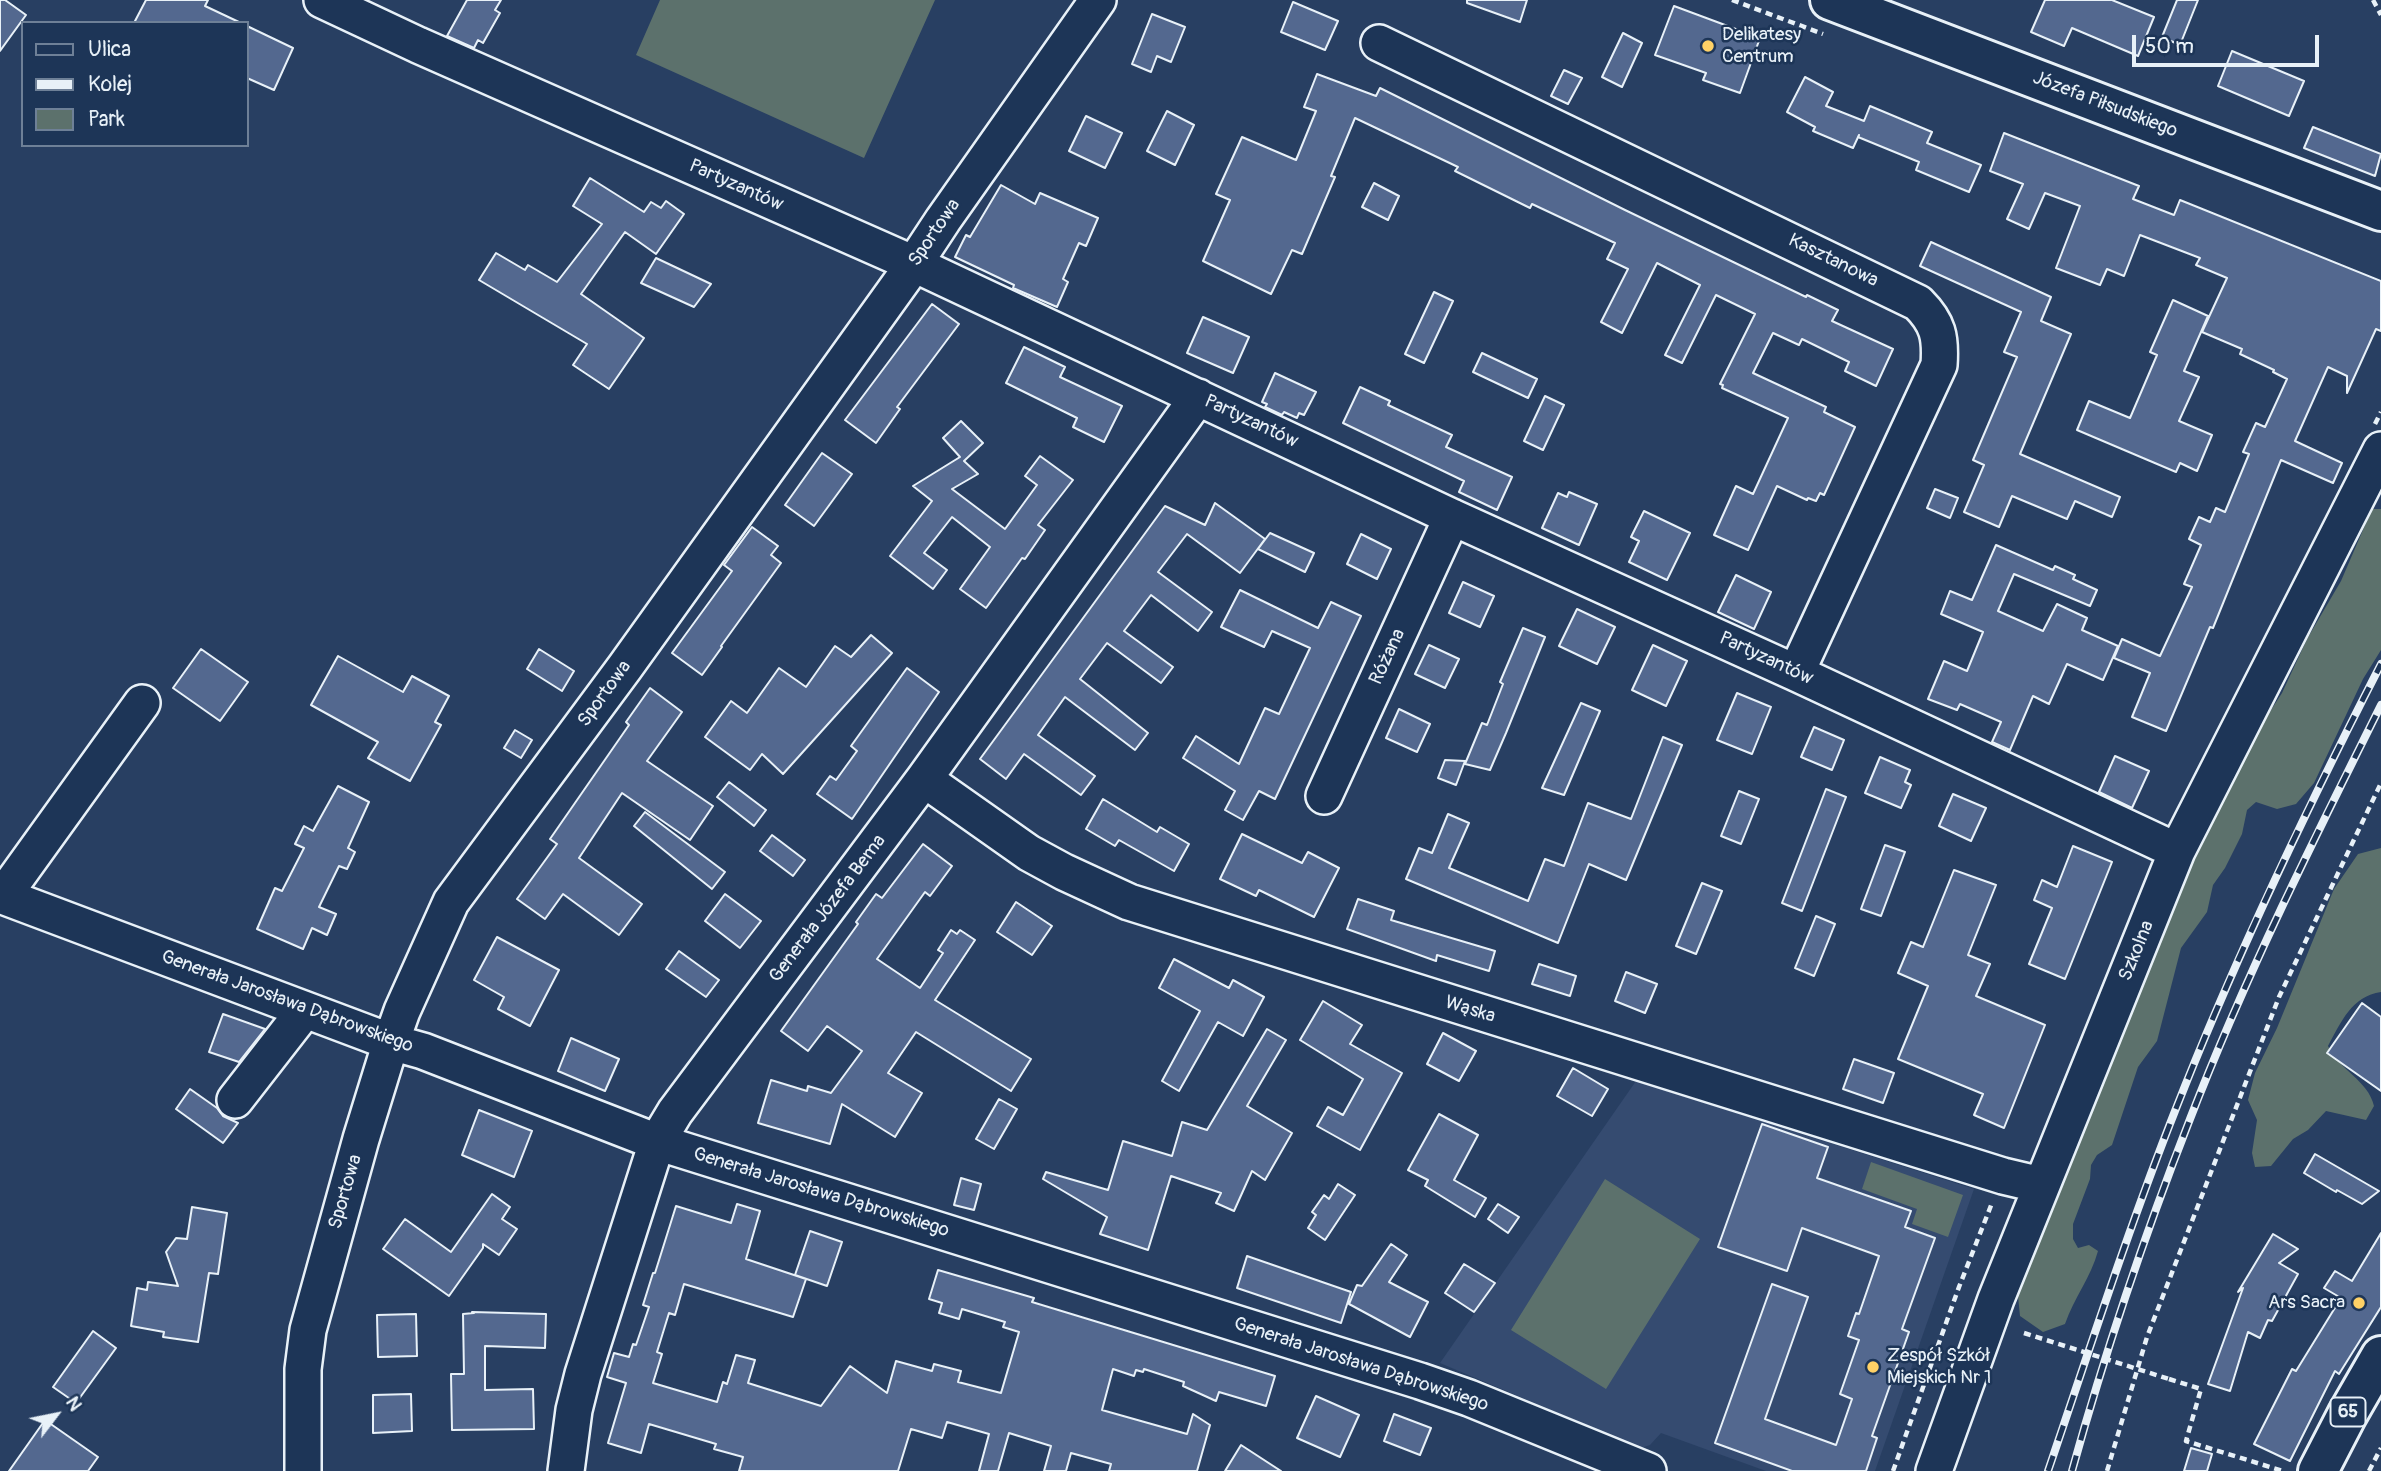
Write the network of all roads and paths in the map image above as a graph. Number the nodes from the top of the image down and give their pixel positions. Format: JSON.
{"nodes":[{"id":1,"x":322,"y":0,"type":"edge"},
{"id":2,"x":1098,"y":0,"type":"edge"},
{"id":3,"x":1830,"y":0,"type":"edge"},
{"id":4,"x":2373,"y":0,"type":"edge"},
{"id":5,"x":2381,"y":15,"type":"edge"},
{"id":6,"x":1380,"y":43,"type":"dead end"},
{"id":7,"x":2381,"y":211,"type":"edge"},
{"id":8,"x":914,"y":264,"type":"junction"},
{"id":9,"x":1198,"y":397,"type":"junction"},
{"id":10,"x":2381,"y":450,"type":"edge"},
{"id":11,"x":1452,"y":517,"type":"junction"},
{"id":12,"x":1796,"y":673,"type":"junction"},
{"id":13,"x":142,"y":703,"type":"dead end"},
{"id":14,"x":924,"y":779,"type":"junction"},
{"id":15,"x":2381,"y":783,"type":"edge"},
{"id":16,"x":1324,"y":796,"type":"dead end"},
{"id":17,"x":2177,"y":851,"type":"junction"},
{"id":18,"x":2,"y":896,"type":"edge"},
{"id":19,"x":305,"y":1010,"type":"junction"},
{"id":20,"x":391,"y":1042,"type":"junction"},
{"id":21,"x":235,"y":1100,"type":"dead end"},
{"id":22,"x":657,"y":1142,"type":"junction"},
{"id":23,"x":2041,"y":1185,"type":"junction"},
{"id":24,"x":2024,"y":1333,"type":"dead end"},
{"id":25,"x":2381,"y":1356,"type":"edge"},
{"id":26,"x":2381,"y":1402,"type":"edge"},
{"id":27,"x":2381,"y":1448,"type":"edge"},
{"id":28,"x":303,"y":1471,"type":"edge"},
{"id":29,"x":566,"y":1471,"type":"edge"},
{"id":30,"x":1648,"y":1471,"type":"edge"},
{"id":31,"x":1934,"y":1471,"type":"edge"},
{"id":32,"x":2107,"y":1471,"type":"edge"},
{"id":33,"x":2283,"y":1471,"type":"edge"},
{"id":34,"x":2318,"y":1471,"type":"edge"},
{"id":35,"x":2344,"y":1471,"type":"edge"},
{"id":36,"x":2369,"y":1471,"type":"edge"}],
"edges":[{"from":1,"to":8,"type":"street","name":"Partyzantów"},
{"from":2,"to":8,"type":"street","name":"Sportowa"},
{"from":3,"to":7,"type":"main road","name":"Józefa Piłsudskiego"},
{"from":4,"to":5,"type":"path"},
{"from":6,"to":12,"type":"street","name":"Kasztanowa"},
{"from":8,"to":9,"type":"street","name":"Partyzantów"},
{"from":8,"to":20,"type":"street","name":"Sportowa"},
{"from":9,"to":11,"type":"street","name":"Partyzantów"},
{"from":9,"to":14,"type":"street","name":"Generała Józefa Bema"},
{"from":10,"to":17,"type":"street","name":"Szkolna"},
{"from":11,"to":12,"type":"street","name":"Partyzantów"},
{"from":11,"to":16,"type":"street","name":"Różana"},
{"from":12,"to":17,"type":"street","name":"Partyzantów"},
{"from":13,"to":18,"type":"street"},
{"from":14,"to":22,"type":"street","name":"Generała Józefa Bema"},
{"from":14,"to":23,"type":"street","name":"Wąska"},
{"from":15,"to":32,"type":"path"},
{"from":17,"to":23,"type":"street","name":"Szkolna"},
{"from":18,"to":19,"type":"street","name":"Generała Jarosława Dąbrowskiego"},
{"from":19,"to":20,"type":"street","name":"Generała Jarosława Dąbrowskiego"},
{"from":19,"to":21,"type":"street"},
{"from":20,"to":22,"type":"street","name":"Generała Jarosława Dąbrowskiego"},
{"from":20,"to":28,"type":"street","name":"Sportowa"},
{"from":22,"to":29,"type":"street","name":"Generała Józefa Bema"},
{"from":22,"to":30,"type":"street","name":"Generała Jarosława Dąbrowskiego"},
{"from":23,"to":31,"type":"street","name":"Szkolna"},
{"from":24,"to":33,"type":"path","bridge":true},
{"from":25,"to":34,"type":"main road","number":"65"},
{"from":26,"to":35,"type":"main road","number":"65"},
{"from":27,"to":36,"type":"path"}]}
